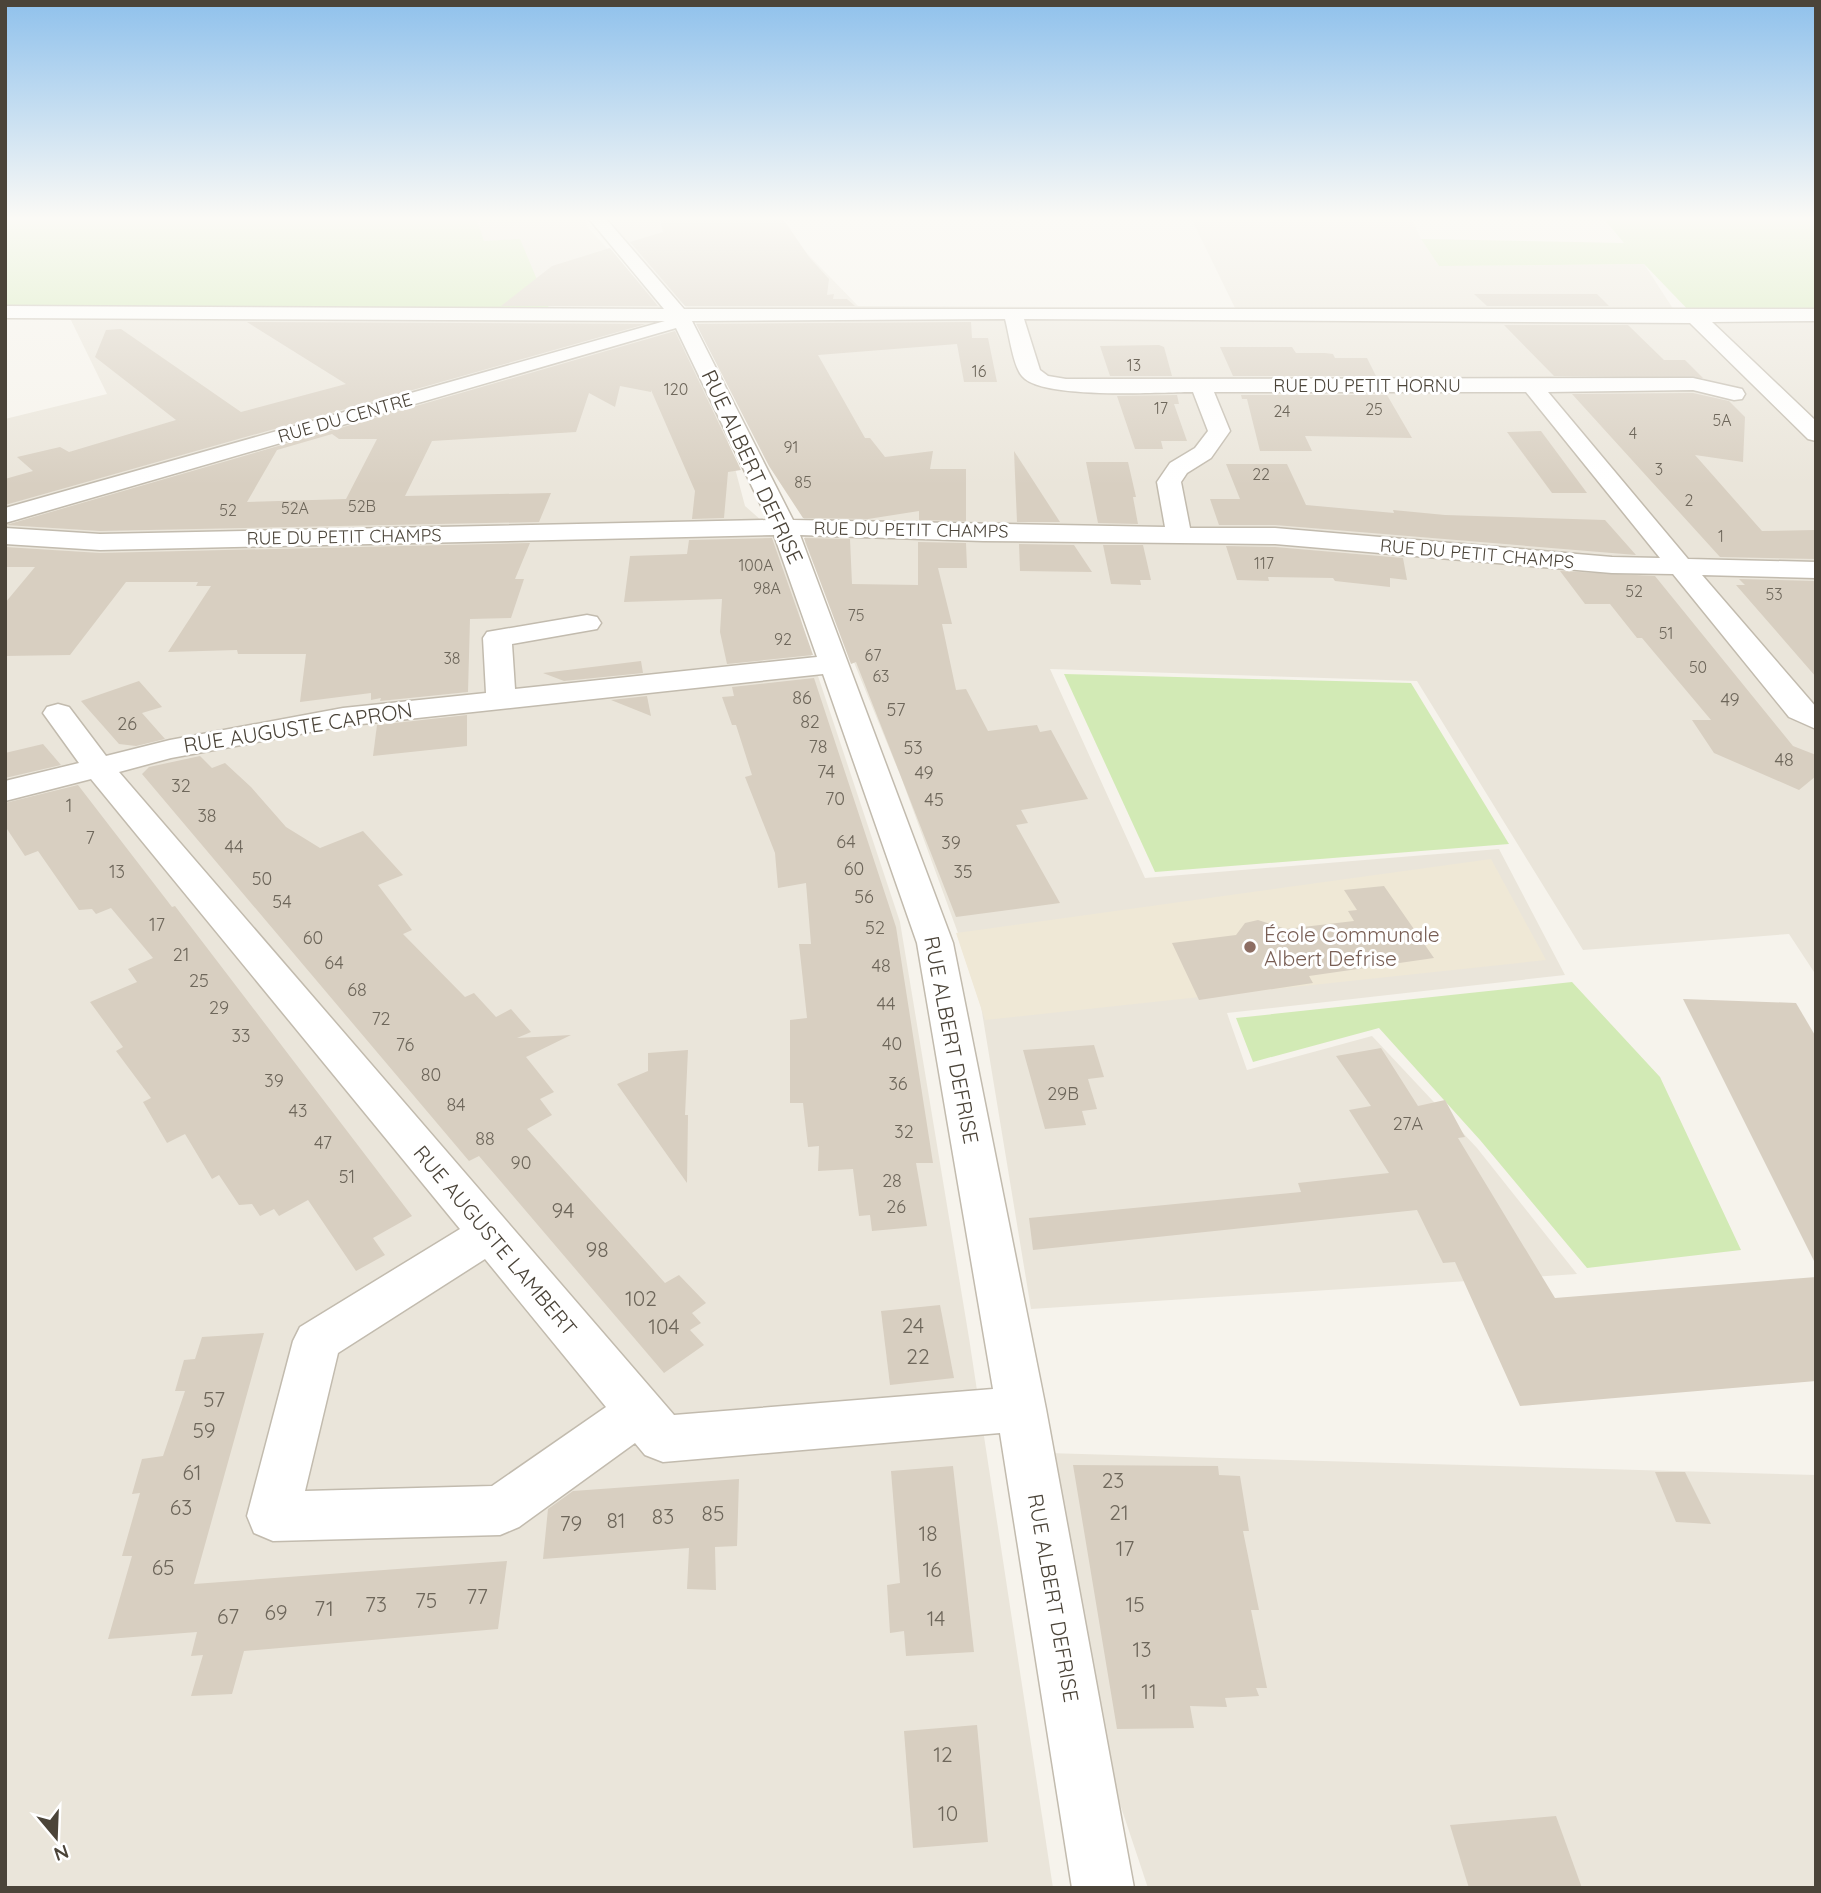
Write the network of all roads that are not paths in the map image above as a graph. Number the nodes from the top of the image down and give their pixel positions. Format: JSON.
{"nodes":[{"id":1,"x":673,"y":308,"type":"edge"},
{"id":2,"x":5,"y":312,"type":"edge"},
{"id":3,"x":1013,"y":313,"type":"junction"},
{"id":4,"x":1816,"y":314,"type":"edge"},
{"id":5,"x":679,"y":315,"type":"junction"},
{"id":6,"x":1695,"y":317,"type":"junction"},
{"id":7,"x":1201,"y":386,"type":"junction"},
{"id":8,"x":1532,"y":386,"type":"junction"},
{"id":9,"x":1734,"y":394,"type":"dead end"},
{"id":10,"x":1816,"y":434,"type":"edge"},
{"id":11,"x":5,"y":516,"type":"edge"},
{"id":12,"x":784,"y":527,"type":"junction"},
{"id":13,"x":1179,"y":533,"type":"junction"},
{"id":14,"x":5,"y":536,"type":"edge"},
{"id":15,"x":1680,"y":566,"type":"junction"},
{"id":16,"x":1816,"y":570,"type":"edge"},
{"id":17,"x":587,"y":623,"type":"dead end"},
{"id":18,"x":834,"y":664,"type":"junction"},
{"id":19,"x":501,"y":699,"type":"junction"},
{"id":20,"x":58,"y":713,"type":"dead end"},
{"id":21,"x":1816,"y":720,"type":"edge"},
{"id":22,"x":97,"y":767,"type":"junction"},
{"id":23,"x":5,"y":791,"type":"edge"},
{"id":24,"x":489,"y":1234,"type":"junction"},
{"id":25,"x":1021,"y":1409,"type":"junction"},
{"id":26,"x":639,"y":1412,"type":"junction"},
{"id":27,"x":1103,"y":1888,"type":"edge"}],
"edges":[{"from":1,"to":5,"type":"street","name":"RUE ALBERT DEFRISE"},
{"from":2,"to":5,"type":"street"},
{"from":3,"to":5,"type":"street"},
{"from":3,"to":6,"type":"street"},
{"from":3,"to":7,"type":"street","name":"RUE DU PETIT HORNU"},
{"from":4,"to":6,"type":"street"},
{"from":5,"to":11,"type":"street","name":"RUE DU CENTRE"},
{"from":5,"to":12,"type":"street","name":"RUE ALBERT DEFRISE"},
{"from":6,"to":10,"type":"street"},
{"from":7,"to":8,"type":"street","name":"RUE DU PETIT HORNU"},
{"from":7,"to":13,"type":"street"},
{"from":8,"to":9,"type":"street","name":"RUE DU PETIT HORNU"},
{"from":8,"to":15,"type":"street"},
{"from":12,"to":13,"type":"street","name":"RUE DU PETIT CHAMPS"},
{"from":12,"to":14,"type":"street","name":"RUE DU PETIT CHAMPS"},
{"from":12,"to":18,"type":"street","name":"RUE ALBERT DEFRISE"},
{"from":13,"to":15,"type":"street","name":"RUE DU PETIT CHAMPS"},
{"from":15,"to":16,"type":"street","name":"RUE DU PETIT CHAMPS"},
{"from":15,"to":21,"type":"street"},
{"from":17,"to":19,"type":"street"},
{"from":18,"to":19,"type":"street","name":"RUE AUGUSTE CAPRON"},
{"from":18,"to":25,"type":"street","name":"RUE ALBERT DEFRISE"},
{"from":19,"to":22,"type":"street","name":"RUE AUGUSTE CAPRON"},
{"from":20,"to":22,"type":"street"},
{"from":22,"to":23,"type":"street","name":"RUE AUGUSTE CAPRON"},
{"from":22,"to":24,"type":"street","name":"RUE AUGUSTE LAMBERT"},
{"from":24,"to":26,"type":"street","name":"RUE AUGUSTE LAMBERT"},
{"from":24,"to":26,"type":"street"},
{"from":25,"to":26,"type":"street","name":"RUE AUGUSTE LAMBERT"},
{"from":25,"to":27,"type":"street","name":"RUE ALBERT DEFRISE"}]}
